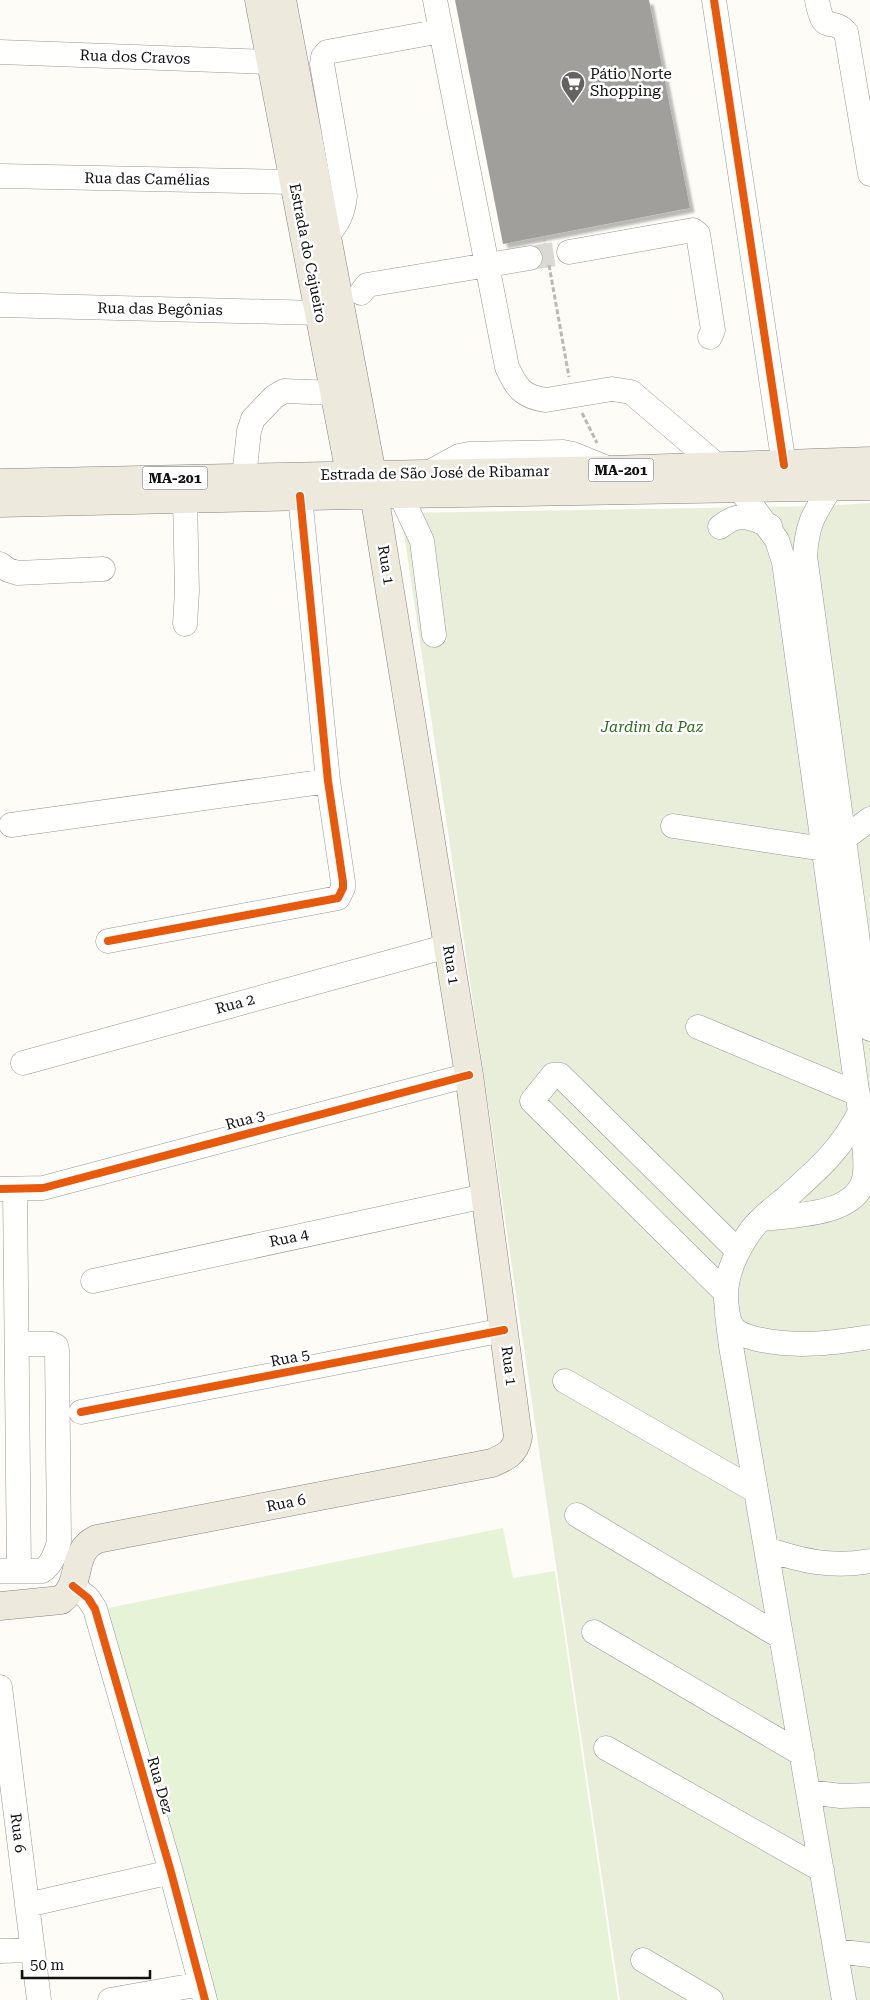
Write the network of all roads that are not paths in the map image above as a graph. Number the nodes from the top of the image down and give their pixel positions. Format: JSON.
{"nodes":[{"id":1,"x":259,"y":0,"type":"edge"},
{"id":2,"x":282,"y":0,"type":"edge"},
{"id":3,"x":435,"y":0,"type":"edge"},
{"id":4,"x":714,"y":0,"type":"edge"},
{"id":5,"x":817,"y":0,"type":"edge"},
{"id":6,"x":441,"y":31,"type":"junction"},
{"id":7,"x":0,"y":52,"type":"edge"},
{"id":8,"x":271,"y":62,"type":"junction"},
{"id":9,"x":870,"y":174,"type":"edge"},
{"id":10,"x":0,"y":176,"type":"edge"},
{"id":11,"x":294,"y":182,"type":"junction"},
{"id":12,"x":316,"y":238,"type":"junction"},
{"id":13,"x":488,"y":264,"type":"junction"},
{"id":14,"x":361,"y":293,"type":"dead end"},
{"id":15,"x":0,"y":305,"type":"edge"},
{"id":16,"x":319,"y":312,"type":"junction"},
{"id":17,"x":710,"y":337,"type":"dead end"},
{"id":18,"x":335,"y":393,"type":"junction"},
{"id":19,"x":870,"y":461,"type":"edge"},
{"id":20,"x":784,"y":465,"type":"junction"},
{"id":21,"x":719,"y":467,"type":"junction"},
{"id":22,"x":244,"y":477,"type":"junction"},
{"id":23,"x":0,"y":483,"type":"edge"},
{"id":24,"x":374,"y":484,"type":"junction"},
{"id":25,"x":870,"y":486,"type":"edge"},
{"id":26,"x":831,"y":487,"type":"junction"},
{"id":27,"x":739,"y":488,"type":"junction"},
{"id":28,"x":300,"y":496,"type":"junction"},
{"id":29,"x":185,"y":498,"type":"junction"},
{"id":30,"x":0,"y":503,"type":"edge"},
{"id":31,"x":811,"y":519,"type":"junction"},
{"id":32,"x":767,"y":525,"type":"junction"},
{"id":33,"x":720,"y":527,"type":"dead end"},
{"id":34,"x":0,"y":564,"type":"edge"},
{"id":35,"x":103,"y":569,"type":"dead end"},
{"id":36,"x":185,"y":624,"type":"dead end"},
{"id":37,"x":434,"y":635,"type":"dead end"},
{"id":38,"x":328,"y":781,"type":"junction"},
{"id":39,"x":870,"y":819,"type":"edge"},
{"id":40,"x":11,"y":825,"type":"dead end"},
{"id":41,"x":673,"y":826,"type":"dead end"},
{"id":42,"x":834,"y":843,"type":"junction"},
{"id":43,"x":108,"y":940,"type":"dead end"},
{"id":44,"x":448,"y":946,"type":"junction"},
{"id":45,"x":865,"y":953,"type":"edge"},
{"id":46,"x":698,"y":1027,"type":"dead end"},
{"id":47,"x":870,"y":1029,"type":"edge"},
{"id":48,"x":23,"y":1063,"type":"dead end"},
{"id":49,"x":469,"y":1075,"type":"junction"},
{"id":50,"x":859,"y":1103,"type":"junction"},
{"id":51,"x":15,"y":1189,"type":"edge"},
{"id":52,"x":485,"y":1196,"type":"junction"},
{"id":53,"x":762,"y":1219,"type":"junction"},
{"id":54,"x":738,"y":1251,"type":"junction"},
{"id":55,"x":93,"y":1281,"type":"dead end"},
{"id":56,"x":726,"y":1302,"type":"junction"},
{"id":57,"x":504,"y":1330,"type":"junction"},
{"id":58,"x":870,"y":1337,"type":"edge"},
{"id":59,"x":17,"y":1344,"type":"junction"},
{"id":60,"x":565,"y":1381,"type":"dead end"},
{"id":61,"x":81,"y":1412,"type":"dead end"},
{"id":62,"x":518,"y":1437,"type":"joint"},
{"id":63,"x":756,"y":1491,"type":"junction"},
{"id":64,"x":577,"y":1515,"type":"dead end"},
{"id":65,"x":766,"y":1550,"type":"junction"},
{"id":66,"x":870,"y":1561,"type":"edge"},
{"id":67,"x":9,"y":1571,"type":"edge"},
{"id":68,"x":73,"y":1586,"type":"junction"},
{"id":69,"x":0,"y":1606,"type":"edge"},
{"id":70,"x":594,"y":1632,"type":"dead end"},
{"id":71,"x":782,"y":1637,"type":"junction"},
{"id":72,"x":0,"y":1687,"type":"edge"},
{"id":73,"x":606,"y":1748,"type":"dead end"},
{"id":74,"x":802,"y":1754,"type":"junction"},
{"id":75,"x":4,"y":1759,"type":"edge"},
{"id":76,"x":808,"y":1792,"type":"junction"},
{"id":77,"x":870,"y":1795,"type":"edge"},
{"id":78,"x":822,"y":1870,"type":"junction"},
{"id":79,"x":171,"y":1872,"type":"junction"},
{"id":80,"x":27,"y":1905,"type":"junction"},
{"id":81,"x":33,"y":1950,"type":"junction"},
{"id":82,"x":0,"y":1951,"type":"edge"},
{"id":83,"x":836,"y":1951,"type":"junction"},
{"id":84,"x":870,"y":1955,"type":"edge"},
{"id":85,"x":643,"y":1960,"type":"dead end"},
{"id":86,"x":203,"y":1992,"type":"edge"},
{"id":87,"x":38,"y":2000,"type":"edge"},
{"id":88,"x":110,"y":2000,"type":"edge"},
{"id":89,"x":711,"y":2000,"type":"edge"},
{"id":90,"x":844,"y":2000,"type":"edge"}],
"edges":[{"from":1,"to":8,"type":"main road","name":"Estrada do Cajueiro"},
{"from":2,"to":12,"type":"main road","name":"Estrada do Cajueiro"},
{"from":3,"to":6,"type":"street"},
{"from":4,"to":20,"type":"street"},
{"from":5,"to":9,"type":"street"},
{"from":6,"to":12,"type":"street"},
{"from":6,"to":13,"type":"street"},
{"from":7,"to":8,"type":"street","name":"Rua dos Cravos"},
{"from":8,"to":11,"type":"main road","name":"Estrada do Cajueiro"},
{"from":10,"to":11,"type":"street","name":"Rua das Camélias"},
{"from":11,"to":12,"type":"main road","name":"Estrada do Cajueiro"},
{"from":12,"to":16,"type":"main road","name":"Estrada do Cajueiro"},
{"from":12,"to":24,"type":"main road","name":"Estrada do Cajueiro"},
{"from":13,"to":14,"type":"street"},
{"from":13,"to":17,"type":"street"},
{"from":13,"to":21,"type":"street"},
{"from":15,"to":16,"type":"street","name":"Rua das Begônias"},
{"from":16,"to":18,"type":"main road","name":"Estrada do Cajueiro"},
{"from":18,"to":22,"type":"street"},
{"from":18,"to":24,"type":"main road","name":"Estrada do Cajueiro"},
{"from":19,"to":20,"type":"main road","name":"Estrada de São José de Ribamar","number":"MA-201"},
{"from":20,"to":21,"type":"main road","name":"Estrada de São José de Ribamar","number":"MA-201"},
{"from":21,"to":24,"type":"main road","name":"Estrada de São José de Ribamar","number":"MA-201"},
{"from":22,"to":23,"type":"main road","name":"Estrada de São José de Ribamar","number":"MA-201"},
{"from":22,"to":24,"type":"main road","name":"Estrada de São José de Ribamar","number":"MA-201"},
{"from":24,"to":27,"type":"main road","name":"Estrada de São José de Ribamar","number":"MA-201"},
{"from":24,"to":28,"type":"main road","name":"Estrada de São José de Ribamar","number":"MA-201"},
{"from":24,"to":37,"type":"street"},
{"from":24,"to":44,"type":"main road","name":"Rua 1"},
{"from":25,"to":26,"type":"main road","name":"Estrada de São José de Ribamar","number":"MA-201"},
{"from":26,"to":27,"type":"main road","name":"Estrada de São José de Ribamar","number":"MA-201"},
{"from":26,"to":31,"type":"street"},
{"from":27,"to":32,"type":"street"},
{"from":28,"to":29,"type":"main road","name":"Estrada de São José de Ribamar","number":"MA-201"},
{"from":28,"to":38,"type":"street"},
{"from":29,"to":30,"type":"main road","name":"Estrada de São José de Ribamar","number":"MA-201"},
{"from":29,"to":36,"type":"street"},
{"from":31,"to":32,"type":"street"},
{"from":31,"to":42,"type":"street"},
{"from":32,"to":33,"type":"street"},
{"from":32,"to":42,"type":"street"},
{"from":34,"to":35,"type":"street"},
{"from":38,"to":40,"type":"street"},
{"from":38,"to":43,"type":"street"},
{"from":39,"to":42,"type":"street"},
{"from":41,"to":42,"type":"street"},
{"from":42,"to":45,"type":"street"},
{"from":42,"to":50,"type":"street"},
{"from":44,"to":48,"type":"street","name":"Rua 2"},
{"from":44,"to":49,"type":"main road","name":"Rua 1"},
{"from":45,"to":47,"type":"street"},
{"from":46,"to":50,"type":"street"},
{"from":49,"to":51,"type":"street","name":"Rua 3"},
{"from":49,"to":52,"type":"main road","name":"Rua 1"},
{"from":50,"to":53,"type":"street"},
{"from":50,"to":53,"type":"street"},
{"from":51,"to":59,"type":"street"},
{"from":52,"to":55,"type":"street","name":"Rua 4"},
{"from":52,"to":57,"type":"main road","name":"Rua 1"},
{"from":53,"to":54,"type":"street"},
{"from":54,"to":56,"type":"street"},
{"from":54,"to":56,"type":"street"},
{"from":56,"to":58,"type":"street"},
{"from":56,"to":63,"type":"street"},
{"from":57,"to":61,"type":"street","name":"Rua 5"},
{"from":57,"to":62,"type":"main road","name":"Rua 1"},
{"from":59,"to":67,"type":"street"},
{"from":59,"to":67,"type":"street"},
{"from":60,"to":63,"type":"street"},
{"from":62,"to":68,"type":"main road","name":"Rua 6"},
{"from":63,"to":65,"type":"street"},
{"from":64,"to":71,"type":"street"},
{"from":65,"to":66,"type":"street"},
{"from":65,"to":71,"type":"street"},
{"from":68,"to":69,"type":"main road"},
{"from":68,"to":79,"type":"street","name":"Rua Dez"},
{"from":70,"to":74,"type":"street"},
{"from":71,"to":74,"type":"street"},
{"from":72,"to":75,"type":"street","name":"Rua 6"},
{"from":73,"to":78,"type":"street"},
{"from":74,"to":76,"type":"street"},
{"from":75,"to":80,"type":"street","name":"Rua 6"},
{"from":76,"to":77,"type":"street"},
{"from":76,"to":78,"type":"street"},
{"from":78,"to":83,"type":"street"},
{"from":79,"to":80,"type":"street"},
{"from":79,"to":86,"type":"street","name":"Rua Dez"},
{"from":80,"to":81,"type":"street","name":"Rua 6"},
{"from":81,"to":82,"type":"street"},
{"from":81,"to":87,"type":"street","name":"Rua 6"},
{"from":83,"to":84,"type":"street"},
{"from":83,"to":90,"type":"street"},
{"from":85,"to":89,"type":"street"},
{"from":86,"to":88,"type":"street"}]}
